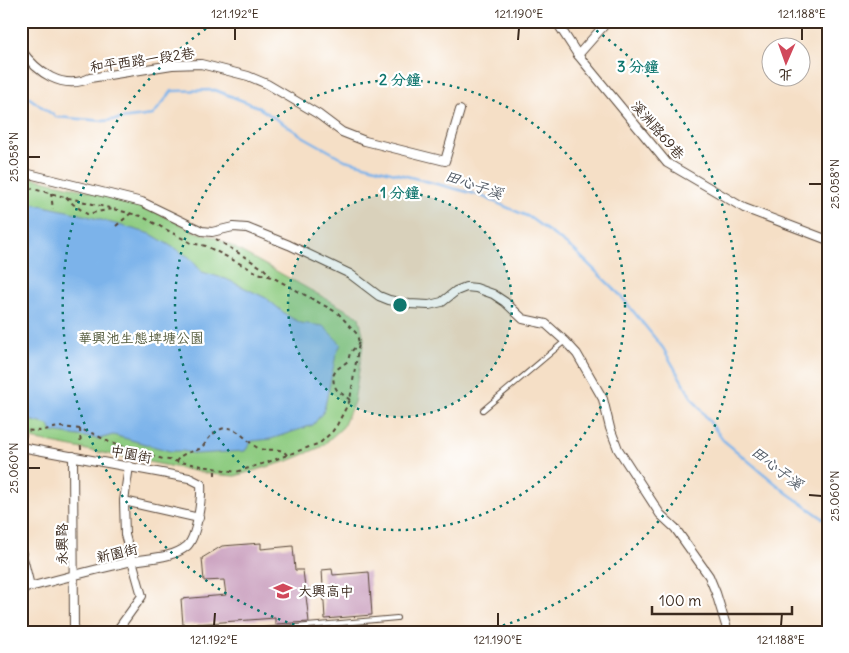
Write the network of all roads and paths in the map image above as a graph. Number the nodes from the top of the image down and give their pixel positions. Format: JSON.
{"nodes":[{"id":1,"x":556,"y":21,"type":"edge"},
{"id":2,"x":608,"y":21,"type":"edge"},
{"id":3,"x":21,"y":50,"type":"edge"},
{"id":4,"x":578,"y":55,"type":"junction"},
{"id":5,"x":460,"y":110,"type":"dead end"},
{"id":6,"x":21,"y":172,"type":"edge"},
{"id":7,"x":21,"y":186,"type":"edge"},
{"id":8,"x":51,"y":194,"type":"junction"},
{"id":9,"x":66,"y":197,"type":"junction"},
{"id":10,"x":115,"y":209,"type":"junction"},
{"id":11,"x":53,"y":210,"type":"dead end"},
{"id":12,"x":132,"y":212,"type":"junction"},
{"id":13,"x":116,"y":226,"type":"dead end"},
{"id":14,"x":210,"y":239,"type":"dead end"},
{"id":15,"x":828,"y":240,"type":"edge"},
{"id":16,"x":272,"y":276,"type":"junction"},
{"id":17,"x":565,"y":341,"type":"junction"},
{"id":18,"x":360,"y":343,"type":"junction"},
{"id":19,"x":350,"y":400,"type":"junction"},
{"id":20,"x":483,"y":410,"type":"dead end"},
{"id":21,"x":80,"y":429,"type":"junction"},
{"id":22,"x":21,"y":430,"type":"edge"},
{"id":23,"x":27,"y":431,"type":"junction"},
{"id":24,"x":25,"y":438,"type":"dead end"},
{"id":25,"x":21,"y":447,"type":"edge"},
{"id":26,"x":81,"y":449,"type":"dead end"},
{"id":27,"x":135,"y":450,"type":"junction"},
{"id":28,"x":287,"y":455,"type":"junction"},
{"id":29,"x":73,"y":456,"type":"junction"},
{"id":30,"x":176,"y":462,"type":"junction"},
{"id":31,"x":132,"y":463,"type":"junction"},
{"id":32,"x":215,"y":469,"type":"junction"},
{"id":33,"x":215,"y":475,"type":"dead end"},
{"id":34,"x":124,"y":501,"type":"junction"},
{"id":35,"x":199,"y":518,"type":"junction"},
{"id":36,"x":21,"y":550,"type":"edge"},
{"id":37,"x":132,"y":562,"type":"junction"},
{"id":38,"x":74,"y":576,"type":"junction"},
{"id":39,"x":30,"y":586,"type":"junction"},
{"id":40,"x":21,"y":589,"type":"edge"},
{"id":41,"x":397,"y":618,"type":"dead end"},
{"id":42,"x":74,"y":632,"type":"edge"},
{"id":43,"x":116,"y":632,"type":"edge"},
{"id":44,"x":241,"y":632,"type":"edge"},
{"id":45,"x":728,"y":632,"type":"edge"}],
"edges":[{"from":1,"to":4,"type":"street","name":"溪洲路69巷"},
{"from":2,"to":4,"type":"street"},
{"from":3,"to":5,"type":"street","name":"和平西路一段2巷"},
{"from":4,"to":15,"type":"street","name":"溪洲路69巷"},
{"from":6,"to":17,"type":"street"},
{"from":7,"to":8,"type":"path"},
{"from":8,"to":9,"type":"path"},
{"from":8,"to":11,"type":"path"},
{"from":9,"to":10,"type":"path"},
{"from":9,"to":10,"type":"path"},
{"from":10,"to":12,"type":"path"},
{"from":12,"to":13,"type":"path"},
{"from":12,"to":16,"type":"path"},
{"from":14,"to":16,"type":"path"},
{"from":16,"to":18,"type":"path"},
{"from":17,"to":20,"type":"lane"},
{"from":17,"to":45,"type":"street"},
{"from":18,"to":19,"type":"path"},
{"from":18,"to":19,"type":"path"},
{"from":19,"to":28,"type":"path"},
{"from":21,"to":23,"type":"path"},
{"from":21,"to":26,"type":"path"},
{"from":21,"to":27,"type":"path"},
{"from":22,"to":23,"type":"path"},
{"from":23,"to":24,"type":"path"},
{"from":25,"to":29,"type":"street","name":"中園街"},
{"from":27,"to":30,"type":"path"},
{"from":27,"to":31,"type":"path"},
{"from":28,"to":30,"type":"path"},
{"from":28,"to":32,"type":"path"},
{"from":29,"to":31,"type":"street","name":"中園街"},
{"from":29,"to":38,"type":"street","name":"永興路"},
{"from":30,"to":32,"type":"path"},
{"from":31,"to":34,"type":"street"},
{"from":31,"to":35,"type":"street","name":"中園街"},
{"from":32,"to":33,"type":"path"},
{"from":34,"to":35,"type":"street"},
{"from":34,"to":37,"type":"street"},
{"from":35,"to":37,"type":"street","name":"新園街"},
{"from":36,"to":39,"type":"street"},
{"from":37,"to":38,"type":"street","name":"新園街"},
{"from":37,"to":43,"type":"street"},
{"from":38,"to":39,"type":"street","name":"新園街"},
{"from":38,"to":42,"type":"street","name":"永興路"},
{"from":39,"to":40,"type":"street","name":"新園街"},
{"from":41,"to":44,"type":"lane"}]}
